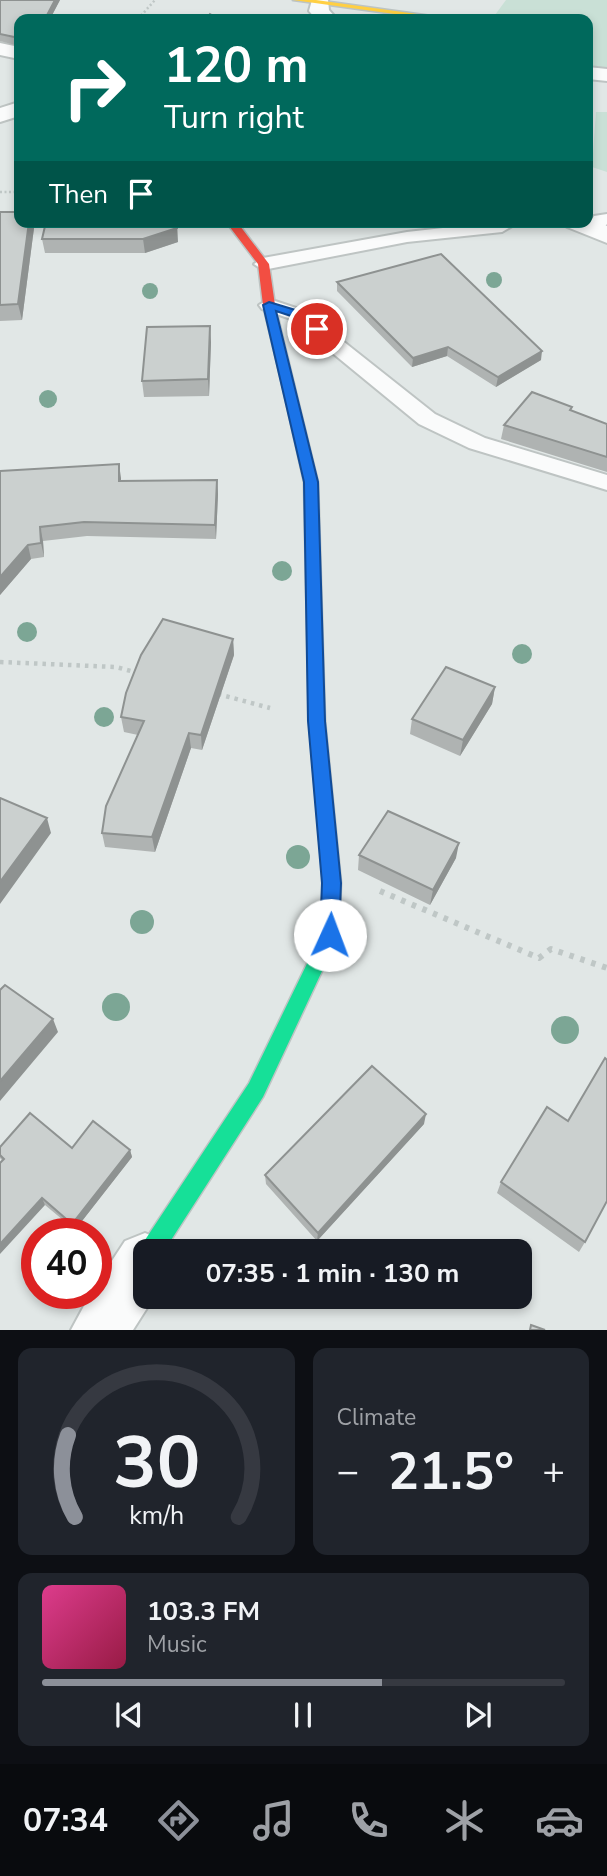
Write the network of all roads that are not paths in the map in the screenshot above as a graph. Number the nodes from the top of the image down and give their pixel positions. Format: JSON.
{"nodes":[{"id":1,"x":297,"y":0,"type":"edge"},
{"id":2,"x":323,"y":11,"type":"edge"},
{"id":3,"x":370,"y":14,"type":"edge"},
{"id":4,"x":236,"y":228,"type":"edge"},
{"id":5,"x":492,"y":228,"type":"edge"},
{"id":6,"x":263,"y":264,"type":"junction"},
{"id":7,"x":269,"y":305,"type":"junction"},
{"id":8,"x":607,"y":483,"type":"edge"},
{"id":9,"x":159,"y":1239,"type":"edge"},
{"id":10,"x":133,"y":1279,"type":"edge"},
{"id":11,"x":100,"y":1330,"type":"edge"}],
"edges":[{"from":1,"to":2,"type":"street"},
{"from":2,"to":3,"type":"street"},
{"from":4,"to":6,"type":"street"},
{"from":5,"to":6,"type":"lane"},
{"from":6,"to":7,"type":"street"},
{"from":7,"to":8,"type":"lane"},
{"from":7,"to":9,"type":"street"},
{"from":10,"to":11,"type":"street"}]}
